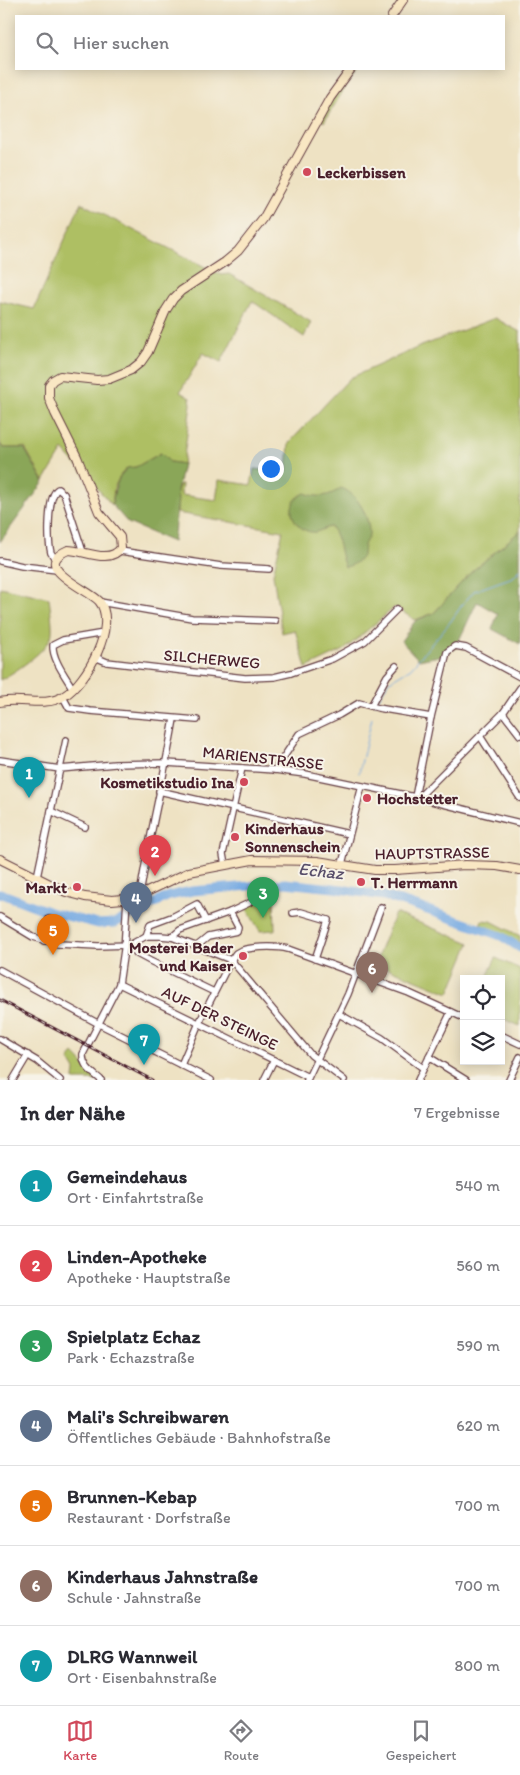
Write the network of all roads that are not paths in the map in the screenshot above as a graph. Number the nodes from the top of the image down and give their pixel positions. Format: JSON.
{"nodes":[{"id":1,"x":402,"y":0,"type":"edge"},
{"id":2,"x":393,"y":15,"type":"edge"},
{"id":3,"x":350,"y":70,"type":"edge"},
{"id":4,"x":120,"y":551,"type":"junction"},
{"id":5,"x":83,"y":552,"type":"junction"},
{"id":6,"x":56,"y":560,"type":"junction"},
{"id":7,"x":0,"y":561,"type":"edge"},
{"id":8,"x":269,"y":569,"type":"dead end"},
{"id":9,"x":57,"y":570,"type":"junction"},
{"id":10,"x":100,"y":602,"type":"junction"},
{"id":11,"x":397,"y":609,"type":"dead end"},
{"id":12,"x":275,"y":621,"type":"dead end"},
{"id":13,"x":104,"y":633,"type":"junction"},
{"id":14,"x":95,"y":657,"type":"junction"},
{"id":15,"x":396,"y":666,"type":"dead end"},
{"id":16,"x":520,"y":677,"type":"edge"},
{"id":17,"x":520,"y":688,"type":"edge"},
{"id":18,"x":73,"y":689,"type":"junction"},
{"id":19,"x":63,"y":697,"type":"junction"},
{"id":20,"x":0,"y":702,"type":"edge"},
{"id":21,"x":370,"y":706,"type":"junction"},
{"id":22,"x":503,"y":713,"type":"junction"},
{"id":23,"x":431,"y":717,"type":"junction"},
{"id":24,"x":174,"y":719,"type":"junction"},
{"id":25,"x":197,"y":720,"type":"dead end"},
{"id":26,"x":520,"y":735,"type":"edge"},
{"id":27,"x":480,"y":736,"type":"junction"},
{"id":28,"x":66,"y":740,"type":"dead end"},
{"id":29,"x":0,"y":760,"type":"edge"},
{"id":30,"x":166,"y":763,"type":"junction"},
{"id":31,"x":242,"y":768,"type":"junction"},
{"id":32,"x":60,"y":769,"type":"junction"},
{"id":33,"x":275,"y":770,"type":"junction"},
{"id":34,"x":362,"y":786,"type":"junction"},
{"id":35,"x":159,"y":791,"type":"junction"},
{"id":36,"x":416,"y":798,"type":"junction"},
{"id":37,"x":520,"y":798,"type":"edge"},
{"id":38,"x":234,"y":808,"type":"junction"},
{"id":39,"x":51,"y":811,"type":"junction"},
{"id":40,"x":520,"y":822,"type":"edge"},
{"id":41,"x":84,"y":827,"type":"dead end"},
{"id":42,"x":349,"y":834,"type":"junction"},
{"id":43,"x":0,"y":859,"type":"edge"},
{"id":44,"x":342,"y":864,"type":"junction"},
{"id":45,"x":225,"y":865,"type":"junction"},
{"id":46,"x":520,"y":870,"type":"edge"},
{"id":47,"x":37,"y":877,"type":"junction"},
{"id":48,"x":140,"y":895,"type":"junction"},
{"id":49,"x":128,"y":899,"type":"junction"},
{"id":50,"x":249,"y":903,"type":"dead end"},
{"id":51,"x":381,"y":907,"type":"dead end"},
{"id":52,"x":230,"y":912,"type":"junction"},
{"id":53,"x":293,"y":913,"type":"dead end"},
{"id":54,"x":0,"y":917,"type":"edge"},
{"id":55,"x":49,"y":919,"type":"dead end"},
{"id":56,"x":206,"y":921,"type":"junction"},
{"id":57,"x":146,"y":936,"type":"junction"},
{"id":58,"x":172,"y":938,"type":"junction"},
{"id":59,"x":44,"y":941,"type":"junction"},
{"id":60,"x":128,"y":945,"type":"junction"},
{"id":61,"x":197,"y":946,"type":"junction"},
{"id":62,"x":315,"y":958,"type":"junction"},
{"id":63,"x":231,"y":960,"type":"junction"},
{"id":64,"x":0,"y":970,"type":"edge"},
{"id":65,"x":357,"y":973,"type":"junction"},
{"id":66,"x":119,"y":984,"type":"junction"},
{"id":67,"x":214,"y":992,"type":"junction"},
{"id":68,"x":451,"y":1012,"type":"junction"},
{"id":69,"x":339,"y":1014,"type":"junction"},
{"id":70,"x":460,"y":1016,"type":"edge"},
{"id":71,"x":199,"y":1023,"type":"junction"},
{"id":72,"x":98,"y":1024,"type":"junction"},
{"id":73,"x":505,"y":1038,"type":"edge"},
{"id":74,"x":0,"y":1039,"type":"edge"},
{"id":75,"x":520,"y":1044,"type":"edge"},
{"id":76,"x":28,"y":1055,"type":"junction"},
{"id":77,"x":429,"y":1057,"type":"junction"},
{"id":78,"x":520,"y":1057,"type":"edge"},
{"id":79,"x":274,"y":1060,"type":"junction"},
{"id":80,"x":316,"y":1060,"type":"junction"},
{"id":81,"x":181,"y":1065,"type":"junction"},
{"id":82,"x":423,"y":1068,"type":"junction"},
{"id":83,"x":308,"y":1078,"type":"edge"},
{"id":84,"x":13,"y":1080,"type":"edge"},
{"id":85,"x":60,"y":1080,"type":"edge"},
{"id":86,"x":101,"y":1080,"type":"edge"},
{"id":87,"x":211,"y":1080,"type":"edge"},
{"id":88,"x":264,"y":1080,"type":"edge"},
{"id":89,"x":344,"y":1080,"type":"edge"},
{"id":90,"x":418,"y":1080,"type":"edge"},
{"id":91,"x":466,"y":1080,"type":"edge"},
{"id":92,"x":509,"y":1080,"type":"edge"}],
"edges":[{"from":1,"to":2,"type":"street"},
{"from":3,"to":4,"type":"street"},
{"from":4,"to":5,"type":"street"},
{"from":4,"to":8,"type":"street"},
{"from":5,"to":6,"type":"street"},
{"from":5,"to":6,"type":"street"},
{"from":6,"to":9,"type":"street"},
{"from":7,"to":9,"type":"street"},
{"from":9,"to":10,"type":"street"},
{"from":10,"to":12,"type":"street"},
{"from":10,"to":13,"type":"street"},
{"from":11,"to":14,"type":"street","name":"SILCHERWEG"},
{"from":13,"to":14,"type":"street"},
{"from":13,"to":18,"type":"street"},
{"from":14,"to":18,"type":"street"},
{"from":15,"to":21,"type":"street"},
{"from":16,"to":23,"type":"street"},
{"from":17,"to":22,"type":"street"},
{"from":18,"to":19,"type":"street"},
{"from":19,"to":20,"type":"street"},
{"from":19,"to":24,"type":"street"},
{"from":21,"to":23,"type":"street"},
{"from":21,"to":33,"type":"street"},
{"from":22,"to":26,"type":"street"},
{"from":22,"to":27,"type":"street"},
{"from":23,"to":36,"type":"street"},
{"from":24,"to":25,"type":"street"},
{"from":24,"to":30,"type":"street"},
{"from":27,"to":36,"type":"street"},
{"from":27,"to":37,"type":"street"},
{"from":28,"to":32,"type":"street"},
{"from":29,"to":32,"type":"street","name":"MARIENSTRASSE"},
{"from":30,"to":31,"type":"street","name":"MARIENSTRASSE"},
{"from":30,"to":32,"type":"street","name":"MARIENSTRASSE"},
{"from":30,"to":35,"type":"street"},
{"from":31,"to":33,"type":"street","name":"MARIENSTRASSE"},
{"from":31,"to":38,"type":"street"},
{"from":32,"to":39,"type":"street"},
{"from":33,"to":34,"type":"street","name":"MARIENSTRASSE"},
{"from":34,"to":36,"type":"street","name":"MARIENSTRASSE"},
{"from":34,"to":42,"type":"street"},
{"from":35,"to":38,"type":"street"},
{"from":35,"to":48,"type":"street"},
{"from":36,"to":40,"type":"street","name":"MARIENSTRASSE"},
{"from":38,"to":42,"type":"street"},
{"from":38,"to":45,"type":"street"},
{"from":39,"to":41,"type":"street"},
{"from":39,"to":47,"type":"street"},
{"from":42,"to":44,"type":"street"},
{"from":43,"to":47,"type":"street","name":"HAUPTSTRASSE"},
{"from":44,"to":45,"type":"street","name":"HAUPTSTRASSE"},
{"from":44,"to":46,"type":"street","name":"HAUPTSTRASSE"},
{"from":45,"to":48,"type":"street","name":"HAUPTSTRASSE"},
{"from":47,"to":49,"type":"street","name":"HAUPTSTRASSE"},
{"from":48,"to":49,"type":"street","name":"HAUPTSTRASSE"},
{"from":49,"to":60,"type":"street"},
{"from":50,"to":52,"type":"street"},
{"from":51,"to":65,"type":"street"},
{"from":52,"to":56,"type":"street"},
{"from":52,"to":61,"type":"street"},
{"from":53,"to":62,"type":"street"},
{"from":54,"to":59,"type":"street"},
{"from":55,"to":59,"type":"street"},
{"from":56,"to":57,"type":"street"},
{"from":56,"to":58,"type":"street"},
{"from":57,"to":58,"type":"street"},
{"from":57,"to":60,"type":"street"},
{"from":58,"to":61,"type":"street"},
{"from":59,"to":60,"type":"street"},
{"from":60,"to":66,"type":"street"},
{"from":60,"to":67,"type":"street"},
{"from":61,"to":63,"type":"street"},
{"from":62,"to":63,"type":"street"},
{"from":62,"to":65,"type":"street"},
{"from":63,"to":67,"type":"street"},
{"from":63,"to":80,"type":"street"},
{"from":64,"to":72,"type":"street"},
{"from":65,"to":68,"type":"street"},
{"from":65,"to":69,"type":"street"},
{"from":66,"to":71,"type":"street","name":"AUF DER STEINGE"},
{"from":66,"to":72,"type":"street"},
{"from":67,"to":71,"type":"street"},
{"from":68,"to":70,"type":"street"},
{"from":68,"to":77,"type":"street"},
{"from":69,"to":80,"type":"street"},
{"from":69,"to":82,"type":"street"},
{"from":71,"to":79,"type":"street","name":"AUF DER STEINGE"},
{"from":71,"to":81,"type":"street"},
{"from":72,"to":81,"type":"street"},
{"from":72,"to":86,"type":"street"},
{"from":73,"to":75,"type":"street"},
{"from":74,"to":76,"type":"street"},
{"from":76,"to":84,"type":"street"},
{"from":76,"to":85,"type":"street"},
{"from":77,"to":82,"type":"street"},
{"from":77,"to":91,"type":"street"},
{"from":78,"to":92,"type":"street"},
{"from":79,"to":83,"type":"street","name":"AUF DER STEINGE"},
{"from":79,"to":88,"type":"street"},
{"from":80,"to":83,"type":"street"},
{"from":80,"to":89,"type":"street"},
{"from":81,"to":87,"type":"street"},
{"from":82,"to":90,"type":"street"}]}
